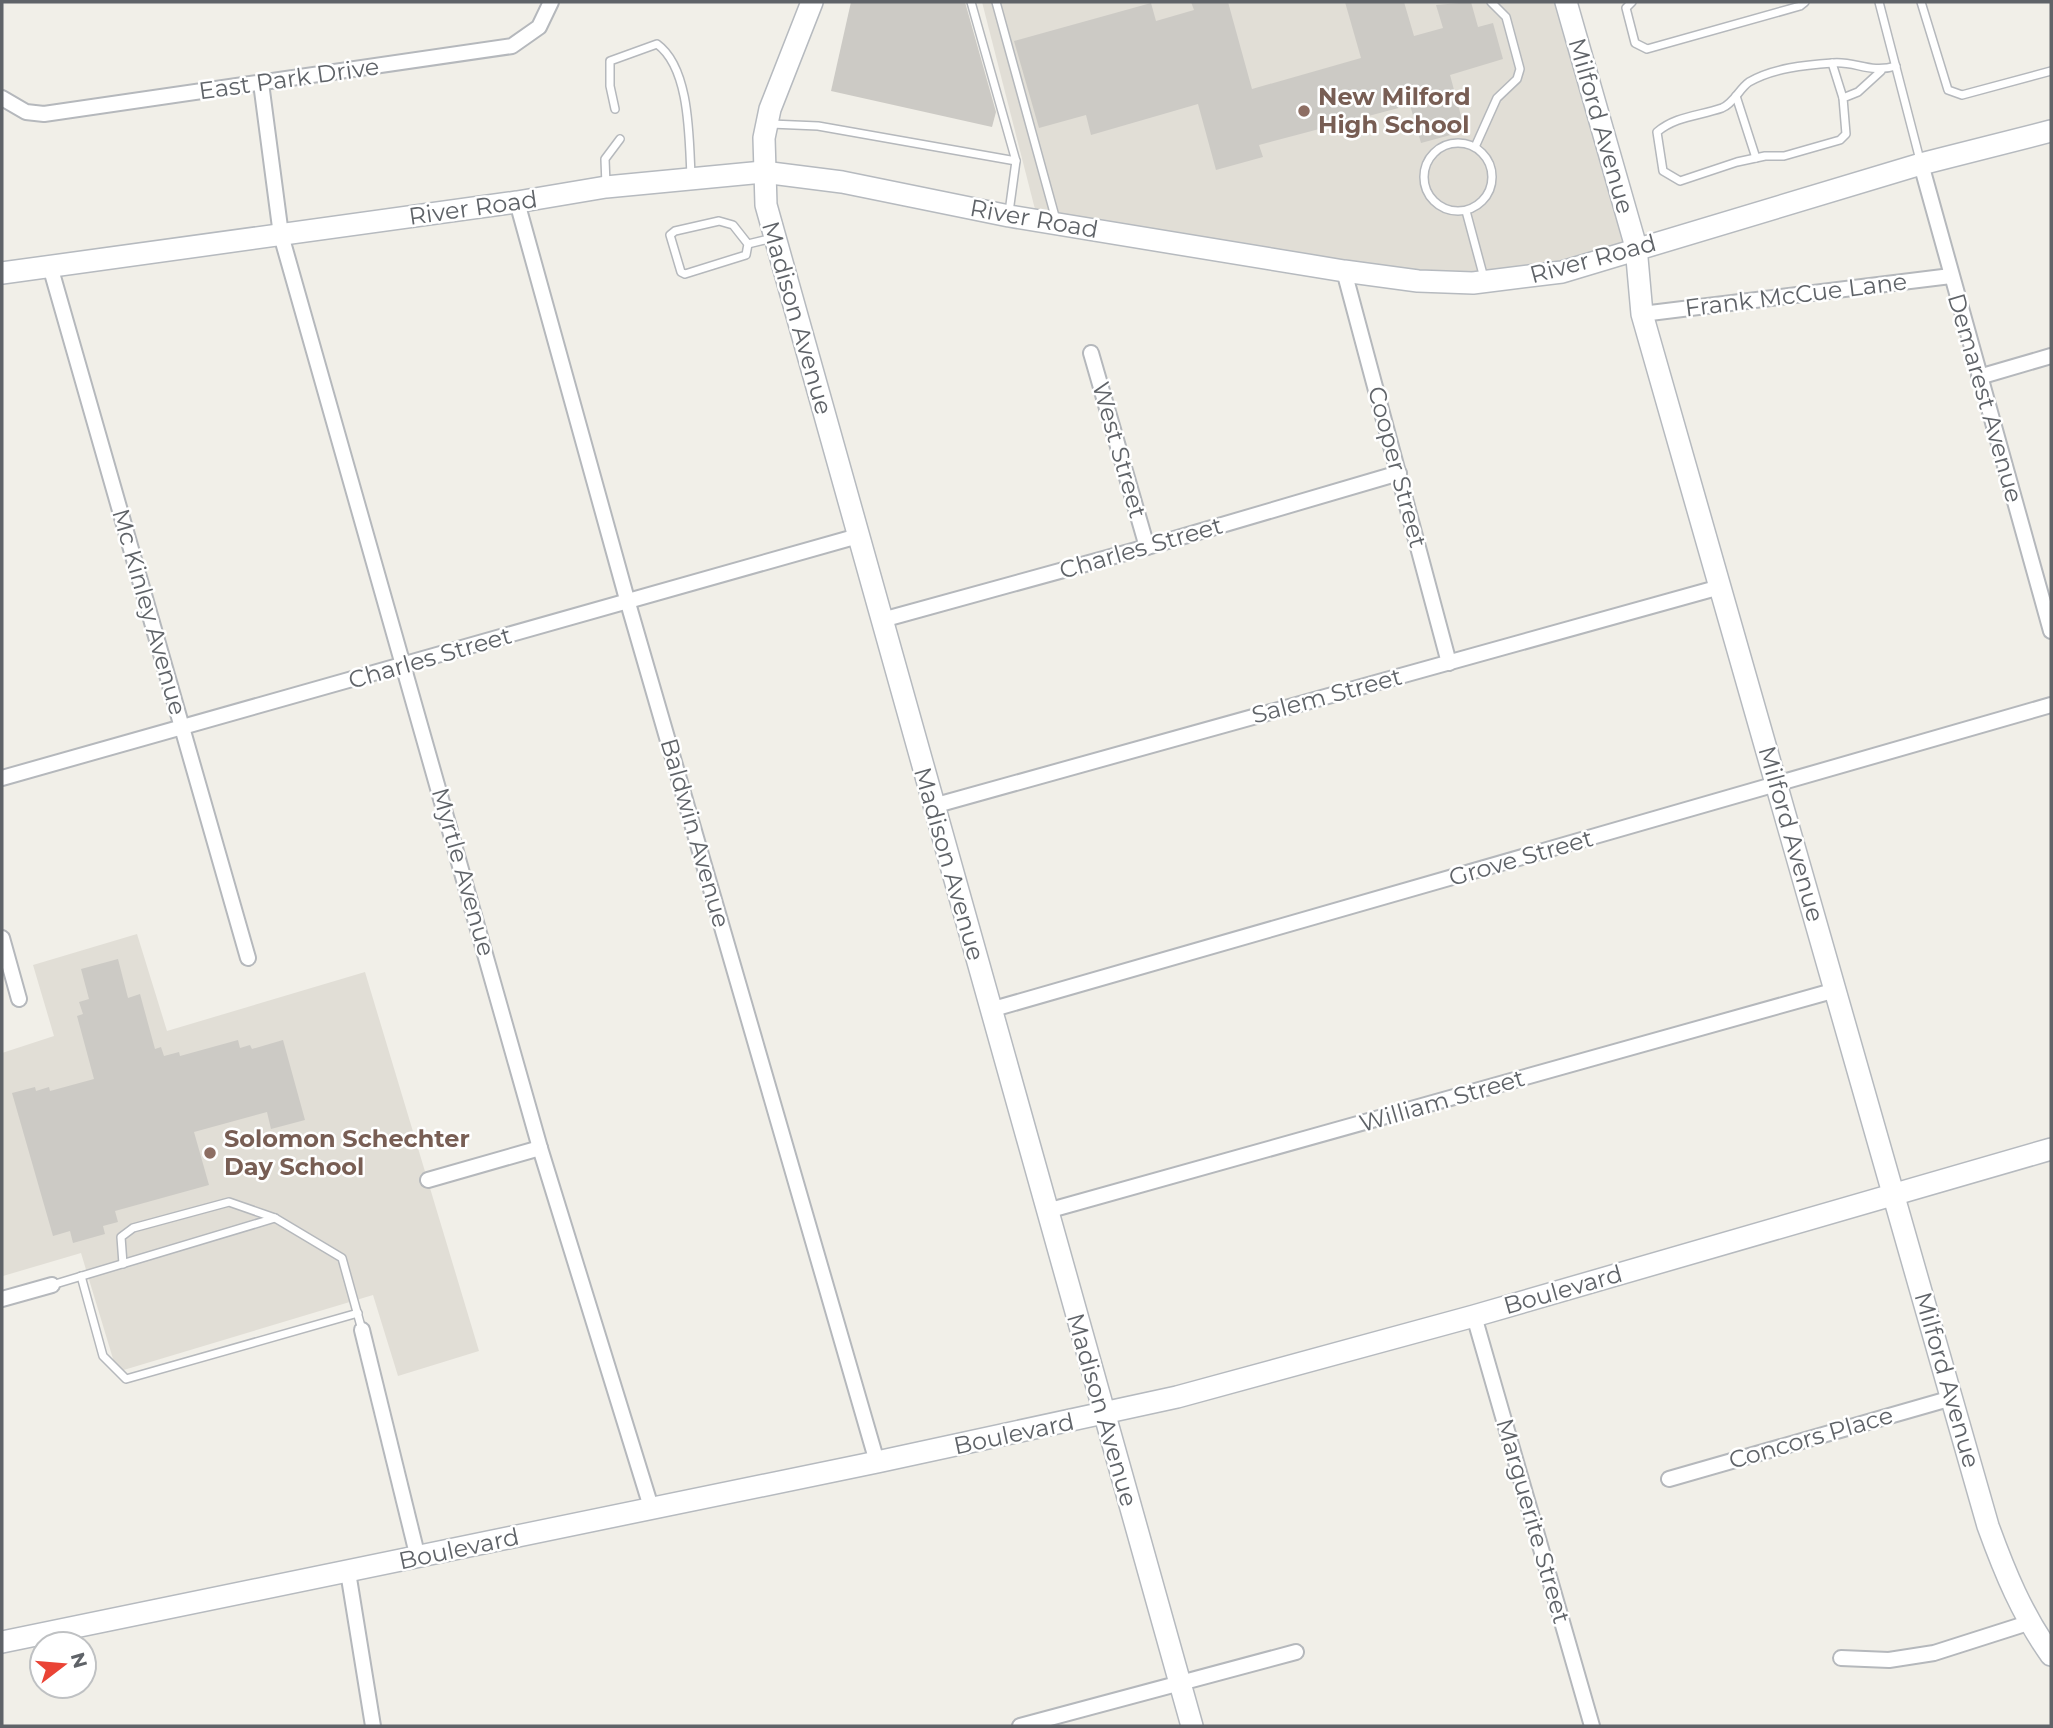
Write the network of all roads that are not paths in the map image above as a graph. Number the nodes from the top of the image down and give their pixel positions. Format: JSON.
{"nodes":[{"id":1,"x":812,"y":2,"type":"edge"},
{"id":2,"x":971,"y":2,"type":"edge"},
{"id":3,"x":996,"y":2,"type":"edge"},
{"id":4,"x":1491,"y":2,"type":"edge"},
{"id":5,"x":1566,"y":2,"type":"edge"},
{"id":6,"x":1632,"y":2,"type":"edge"},
{"id":7,"x":1805,"y":2,"type":"edge"},
{"id":8,"x":1879,"y":2,"type":"edge"},
{"id":9,"x":1921,"y":2,"type":"edge"},
{"id":10,"x":550,"y":7,"type":"edge"},
{"id":11,"x":1832,"y":63,"type":"junction"},
{"id":12,"x":1896,"y":66,"type":"junction"},
{"id":13,"x":1881,"y":71,"type":"junction"},
{"id":14,"x":2051,"y":71,"type":"edge"},
{"id":15,"x":261,"y":83,"type":"junction"},
{"id":16,"x":1737,"y":96,"type":"junction"},
{"id":17,"x":2,"y":98,"type":"edge"},
{"id":18,"x":1843,"y":99,"type":"junction"},
{"id":19,"x":615,"y":109,"type":"dead end"},
{"id":20,"x":766,"y":124,"type":"junction"},
{"id":21,"x":2051,"y":131,"type":"edge"},
{"id":22,"x":620,"y":139,"type":"dead end"},
{"id":23,"x":1475,"y":148,"type":"junction"},
{"id":24,"x":1756,"y":158,"type":"junction"},
{"id":25,"x":1016,"y":161,"type":"junction"},
{"id":26,"x":1921,"y":164,"type":"junction"},
{"id":27,"x":763,"y":172,"type":"junction"},
{"id":28,"x":691,"y":176,"type":"junction"},
{"id":29,"x":606,"y":187,"type":"junction"},
{"id":30,"x":517,"y":202,"type":"junction"},
{"id":31,"x":1466,"y":211,"type":"junction"},
{"id":32,"x":1009,"y":216,"type":"junction"},
{"id":33,"x":1058,"y":224,"type":"junction"},
{"id":34,"x":281,"y":234,"type":"junction"},
{"id":35,"x":774,"y":238,"type":"junction"},
{"id":36,"x":748,"y":244,"type":"junction"},
{"id":37,"x":1636,"y":247,"type":"junction"},
{"id":38,"x":50,"y":266,"type":"junction"},
{"id":39,"x":1344,"y":271,"type":"junction"},
{"id":40,"x":2,"y":273,"type":"edge"},
{"id":41,"x":1951,"y":276,"type":"junction"},
{"id":42,"x":1485,"y":282,"type":"junction"},
{"id":43,"x":1642,"y":314,"type":"junction"},
{"id":44,"x":1091,"y":353,"type":"dead end"},
{"id":45,"x":2051,"y":356,"type":"edge"},
{"id":46,"x":1979,"y":377,"type":"junction"},
{"id":47,"x":1399,"y":473,"type":"junction"},
{"id":48,"x":859,"y":536,"type":"junction"},
{"id":49,"x":1147,"y":547,"type":"junction"},
{"id":50,"x":2045,"y":584,"type":"edge"},
{"id":51,"x":1720,"y":587,"type":"junction"},
{"id":52,"x":628,"y":603,"type":"junction"},
{"id":53,"x":882,"y":620,"type":"junction"},
{"id":54,"x":2051,"y":631,"type":"edge"},
{"id":55,"x":1449,"y":663,"type":"junction"},
{"id":56,"x":405,"y":665,"type":"junction"},
{"id":57,"x":2051,"y":705,"type":"edge"},
{"id":58,"x":182,"y":727,"type":"junction"},
{"id":59,"x":2,"y":778,"type":"edge"},
{"id":60,"x":1777,"y":784,"type":"junction"},
{"id":61,"x":933,"y":806,"type":"junction"},
{"id":62,"x":2,"y":938,"type":"edge"},
{"id":63,"x":248,"y":958,"type":"dead end"},
{"id":64,"x":1836,"y":990,"type":"junction"},
{"id":65,"x":19,"y":999,"type":"dead end"},
{"id":66,"x":990,"y":1010,"type":"junction"},
{"id":67,"x":540,"y":1149,"type":"junction"},
{"id":68,"x":2051,"y":1149,"type":"edge"},
{"id":69,"x":428,"y":1180,"type":"dead end"},
{"id":70,"x":1893,"y":1194,"type":"junction"},
{"id":71,"x":1047,"y":1211,"type":"junction"},
{"id":72,"x":275,"y":1218,"type":"junction"},
{"id":73,"x":123,"y":1264,"type":"junction"},
{"id":74,"x":81,"y":1276,"type":"junction"},
{"id":75,"x":52,"y":1285,"type":"joint"},
{"id":76,"x":2,"y":1299,"type":"edge"},
{"id":77,"x":358,"y":1313,"type":"junction"},
{"id":78,"x":1474,"y":1316,"type":"junction"},
{"id":79,"x":362,"y":1330,"type":"joint"},
{"id":80,"x":1952,"y":1398,"type":"junction"},
{"id":81,"x":1104,"y":1415,"type":"junction"},
{"id":82,"x":877,"y":1462,"type":"junction"},
{"id":83,"x":1669,"y":1479,"type":"dead end"},
{"id":84,"x":651,"y":1507,"type":"junction"},
{"id":85,"x":418,"y":1558,"type":"junction"},
{"id":86,"x":348,"y":1572,"type":"junction"},
{"id":87,"x":2028,"y":1623,"type":"junction"},
{"id":88,"x":2,"y":1642,"type":"edge"},
{"id":89,"x":1296,"y":1651,"type":"dead end"},
{"id":90,"x":2051,"y":1655,"type":"edge"},
{"id":91,"x":1841,"y":1658,"type":"dead end"},
{"id":92,"x":1180,"y":1684,"type":"junction"},
{"id":93,"x":373,"y":1726,"type":"edge"},
{"id":94,"x":1020,"y":1726,"type":"edge"},
{"id":95,"x":1192,"y":1726,"type":"edge"},
{"id":96,"x":1592,"y":1726,"type":"edge"}],
"edges":[{"from":1,"to":20,"type":"street","name":"Madison Avenue"},
{"from":2,"to":25,"type":"lane"},
{"from":3,"to":33,"type":"lane"},
{"from":4,"to":23,"type":"lane"},
{"from":5,"to":37,"type":"street","name":"Milford Avenue"},
{"from":6,"to":7,"type":"lane"},
{"from":8,"to":12,"type":"lane"},
{"from":9,"to":14,"type":"lane"},
{"from":10,"to":15,"type":"street","name":"East Park Drive"},
{"from":11,"to":13,"type":"lane"},
{"from":11,"to":16,"type":"lane"},
{"from":11,"to":18,"type":"lane"},
{"from":12,"to":13,"type":"lane"},
{"from":12,"to":26,"type":"lane"},
{"from":13,"to":18,"type":"lane"},
{"from":15,"to":17,"type":"street","name":"East Park Drive"},
{"from":15,"to":34,"type":"street","name":"Myrtle Avenue"},
{"from":16,"to":24,"type":"lane"},
{"from":16,"to":24,"type":"lane"},
{"from":18,"to":24,"type":"lane"},
{"from":19,"to":28,"type":"lane"},
{"from":20,"to":25,"type":"lane"},
{"from":20,"to":27,"type":"street","name":"Madison Avenue"},
{"from":21,"to":26,"type":"street","name":"River Road"},
{"from":22,"to":29,"type":"lane"},
{"from":23,"to":31,"type":"lane"},
{"from":23,"to":31,"type":"lane"},
{"from":25,"to":32,"type":"lane"},
{"from":26,"to":37,"type":"street","name":"River Road"},
{"from":26,"to":41,"type":"street","name":"Demarest Avenue"},
{"from":27,"to":28,"type":"street","name":"River Road"},
{"from":27,"to":32,"type":"street","name":"River Road"},
{"from":27,"to":35,"type":"street","name":"Madison Avenue"},
{"from":28,"to":29,"type":"street","name":"River Road"},
{"from":29,"to":30,"type":"street","name":"River Road"},
{"from":30,"to":34,"type":"street","name":"River Road"},
{"from":30,"to":52,"type":"street","name":"Baldwin Avenue"},
{"from":31,"to":42,"type":"lane"},
{"from":32,"to":33,"type":"street","name":"River Road"},
{"from":33,"to":39,"type":"street","name":"River Road"},
{"from":34,"to":38,"type":"street","name":"River Road"},
{"from":34,"to":56,"type":"street","name":"Myrtle Avenue"},
{"from":35,"to":36,"type":"lane"},
{"from":35,"to":48,"type":"street","name":"Madison Avenue"},
{"from":36,"to":36,"type":"lane"},
{"from":37,"to":42,"type":"street","name":"River Road"},
{"from":37,"to":43,"type":"street","name":"Milford Avenue"},
{"from":38,"to":40,"type":"street","name":"River Road"},
{"from":38,"to":58,"type":"street","name":"Mc Kinley Avenue"},
{"from":39,"to":42,"type":"street","name":"River Road"},
{"from":39,"to":47,"type":"street","name":"Cooper Street"},
{"from":41,"to":43,"type":"street","name":"Frank McCue Lane"},
{"from":41,"to":46,"type":"street","name":"Demarest Avenue"},
{"from":43,"to":51,"type":"street","name":"Milford Avenue"},
{"from":44,"to":49,"type":"street","name":"West Street"},
{"from":45,"to":46,"type":"street"},
{"from":46,"to":50,"type":"street","name":"Demarest Avenue"},
{"from":47,"to":49,"type":"street","name":"Charles Street"},
{"from":47,"to":55,"type":"street","name":"Cooper Street"},
{"from":48,"to":52,"type":"street","name":"Charles Street"},
{"from":48,"to":53,"type":"street","name":"Madison Avenue"},
{"from":49,"to":53,"type":"street","name":"Charles Street"},
{"from":50,"to":54,"type":"street","name":"Demarest Avenue"},
{"from":51,"to":55,"type":"street","name":"Salem Street"},
{"from":51,"to":60,"type":"street","name":"Milford Avenue"},
{"from":52,"to":56,"type":"street","name":"Charles Street"},
{"from":52,"to":82,"type":"street","name":"Baldwin Avenue"},
{"from":53,"to":61,"type":"street","name":"Madison Avenue"},
{"from":55,"to":61,"type":"street","name":"Salem Street"},
{"from":56,"to":58,"type":"street","name":"Charles Street"},
{"from":56,"to":67,"type":"street","name":"Myrtle Avenue"},
{"from":57,"to":60,"type":"street","name":"Grove Street"},
{"from":58,"to":59,"type":"street","name":"Charles Street"},
{"from":58,"to":63,"type":"street","name":"Mc Kinley Avenue"},
{"from":60,"to":64,"type":"street","name":"Milford Avenue"},
{"from":60,"to":66,"type":"street","name":"Grove Street"},
{"from":61,"to":66,"type":"street","name":"Madison Avenue"},
{"from":62,"to":65,"type":"street"},
{"from":64,"to":70,"type":"street","name":"Milford Avenue"},
{"from":64,"to":71,"type":"street","name":"William Street"},
{"from":66,"to":71,"type":"street","name":"Madison Avenue"},
{"from":67,"to":69,"type":"street"},
{"from":67,"to":84,"type":"street","name":"Myrtle Avenue"},
{"from":68,"to":70,"type":"street","name":"Boulevard"},
{"from":70,"to":78,"type":"street","name":"Boulevard"},
{"from":70,"to":80,"type":"street","name":"Milford Avenue"},
{"from":71,"to":81,"type":"street","name":"Madison Avenue"},
{"from":72,"to":73,"type":"lane"},
{"from":72,"to":73,"type":"lane"},
{"from":72,"to":77,"type":"lane"},
{"from":73,"to":74,"type":"lane"},
{"from":74,"to":75,"type":"lane"},
{"from":74,"to":77,"type":"lane"},
{"from":75,"to":76,"type":"street"},
{"from":77,"to":79,"type":"lane"},
{"from":78,"to":81,"type":"street","name":"Boulevard"},
{"from":78,"to":96,"type":"street","name":"Marguerite Street"},
{"from":79,"to":85,"type":"street"},
{"from":80,"to":83,"type":"street","name":"Concors Place"},
{"from":80,"to":87,"type":"street","name":"Milford Avenue"},
{"from":81,"to":82,"type":"street","name":"Boulevard"},
{"from":81,"to":92,"type":"street","name":"Madison Avenue"},
{"from":82,"to":84,"type":"street","name":"Boulevard"},
{"from":84,"to":85,"type":"street","name":"Boulevard"},
{"from":85,"to":86,"type":"street","name":"Boulevard"},
{"from":86,"to":88,"type":"street","name":"Boulevard"},
{"from":86,"to":93,"type":"street"},
{"from":87,"to":90,"type":"street","name":"Milford Avenue"},
{"from":87,"to":91,"type":"street"},
{"from":89,"to":92,"type":"street"},
{"from":92,"to":94,"type":"street"},
{"from":92,"to":95,"type":"street","name":"Madison Avenue"}]}
